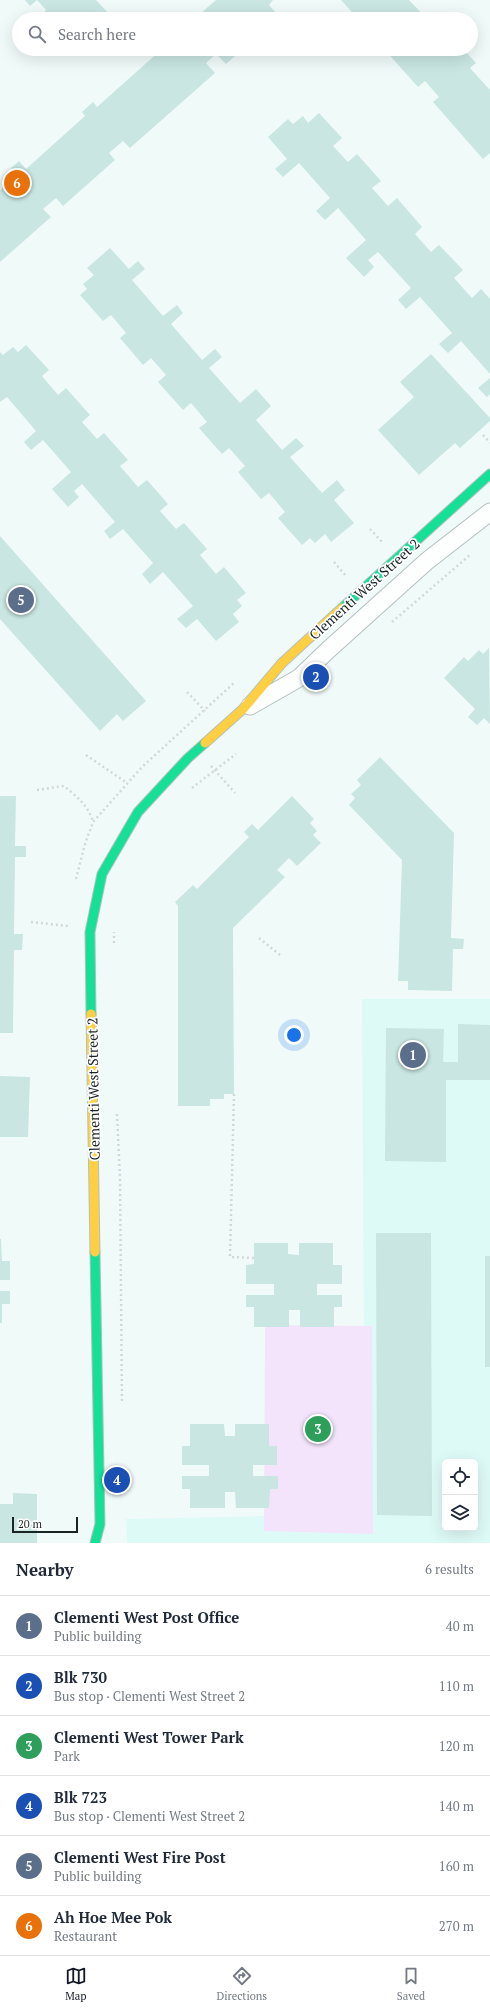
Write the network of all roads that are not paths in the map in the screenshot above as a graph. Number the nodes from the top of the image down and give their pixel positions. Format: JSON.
{"nodes":[{"id":1,"x":490,"y":474,"type":"edge"},
{"id":2,"x":490,"y":512,"type":"edge"},
{"id":3,"x":243,"y":710,"type":"junction"},
{"id":4,"x":100,"y":1524,"type":"junction"},
{"id":5,"x":95,"y":1543,"type":"edge"},
{"id":6,"x":106,"y":1543,"type":"edge"}],
"edges":[{"from":1,"to":3,"type":"street","name":"Clementi West Street 2"},
{"from":2,"to":3,"type":"street","name":"Clementi West Street 2"},
{"from":3,"to":4,"type":"street","name":"Clementi West Street 2"},
{"from":4,"to":5,"type":"street","name":"Clementi West Street 2"},
{"from":4,"to":6,"type":"street","name":"Clementi West Street 2"}]}
